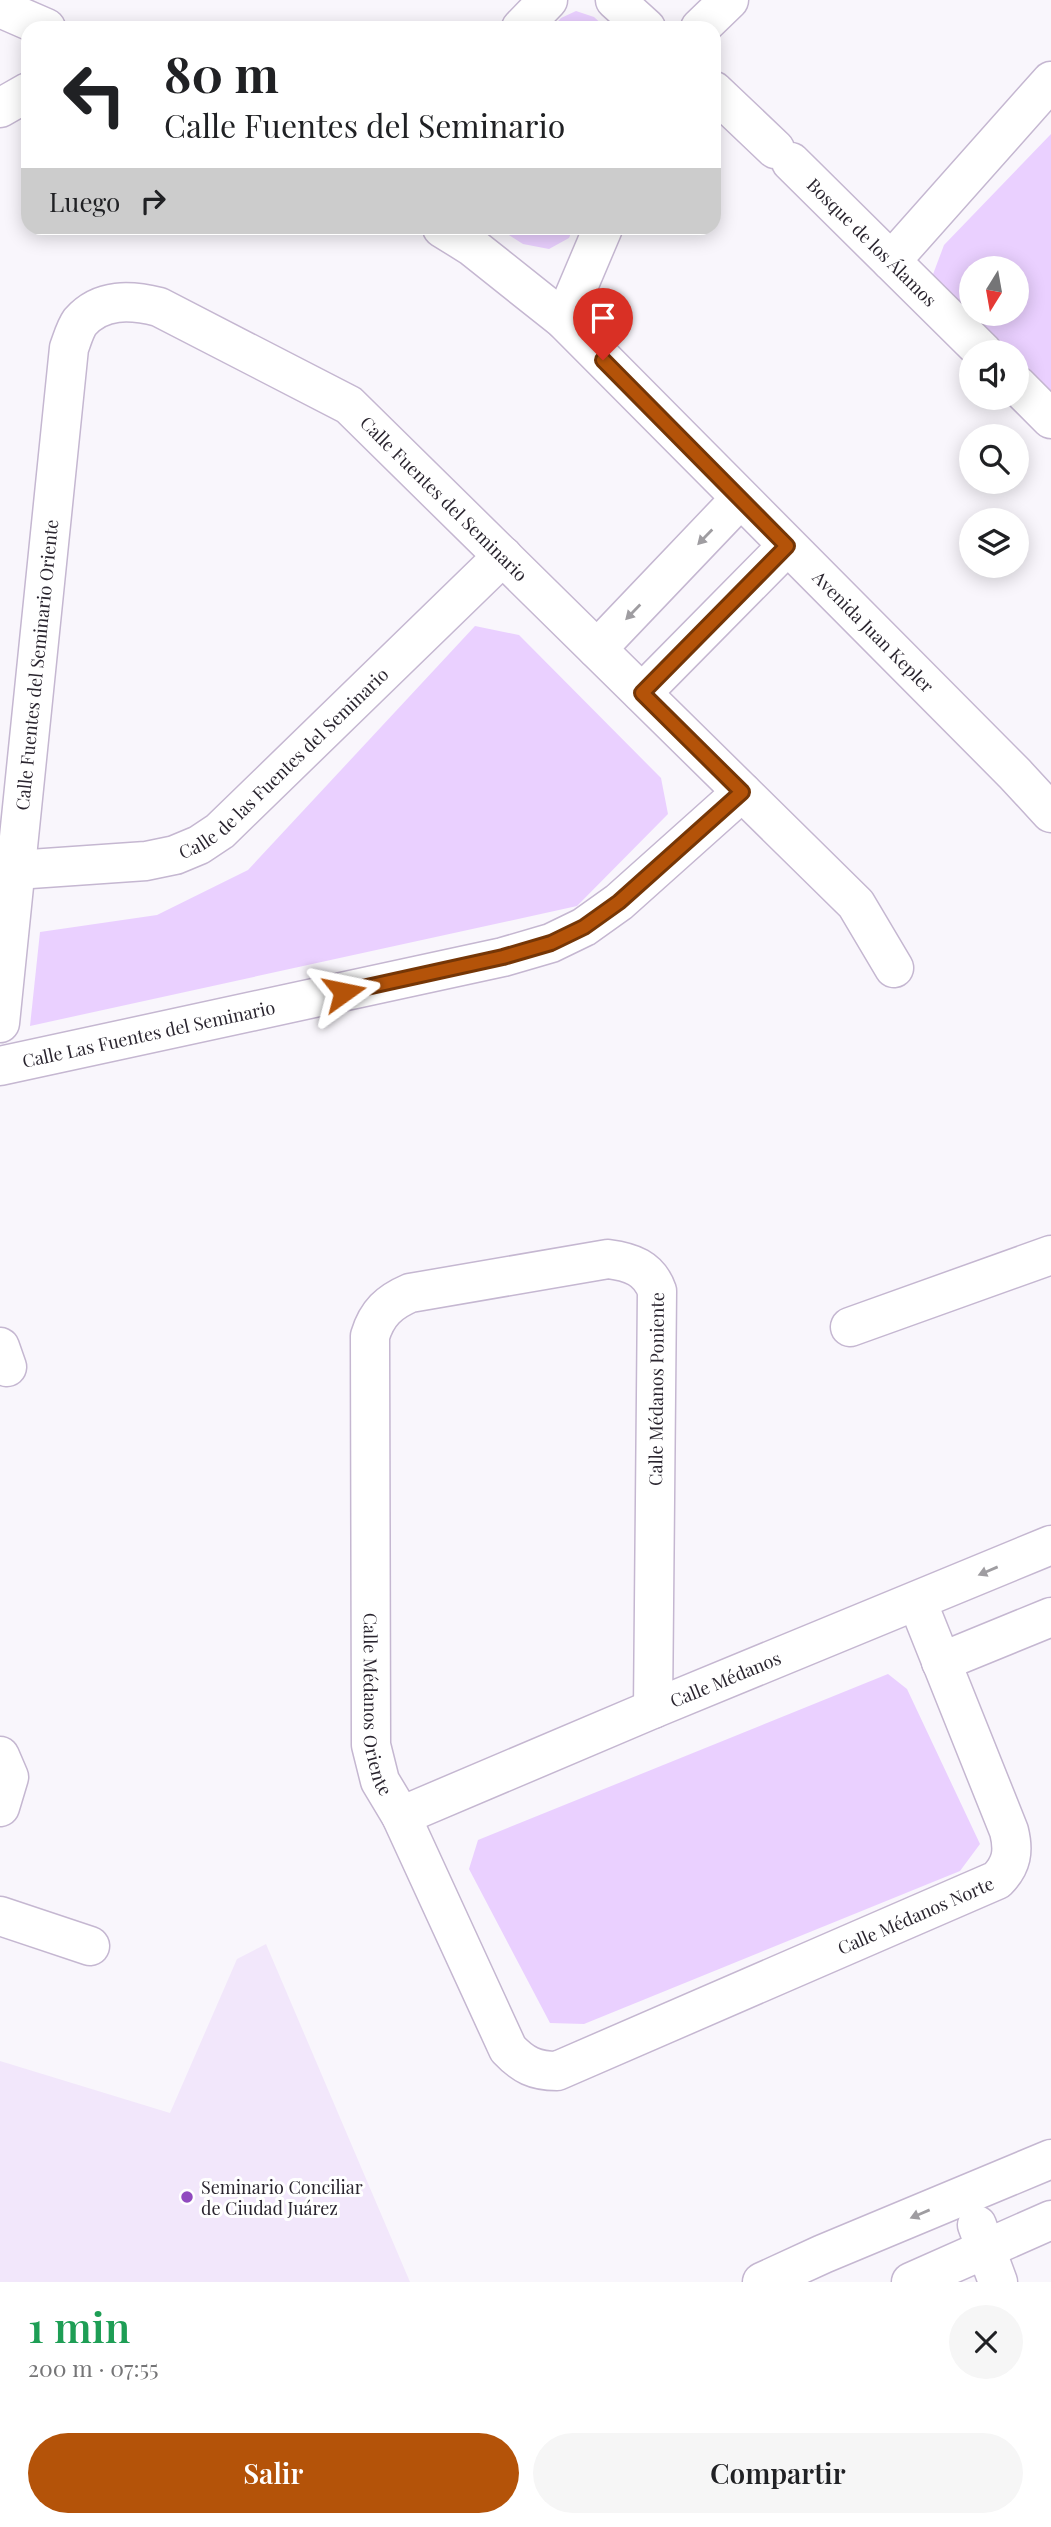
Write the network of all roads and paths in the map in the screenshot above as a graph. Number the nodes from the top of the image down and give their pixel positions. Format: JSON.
{"nodes":[{"id":1,"x":548,"y":0,"type":"edge"},
{"id":2,"x":615,"y":0,"type":"edge"},
{"id":3,"x":729,"y":0,"type":"edge"},
{"id":4,"x":0,"y":8,"type":"edge"},
{"id":5,"x":30,"y":21,"type":"edge"},
{"id":6,"x":528,"y":21,"type":"edge"},
{"id":7,"x":638,"y":21,"type":"edge"},
{"id":8,"x":707,"y":21,"type":"edge"},
{"id":9,"x":1051,"y":81,"type":"edge"},
{"id":10,"x":21,"y":96,"type":"edge"},
{"id":11,"x":721,"y":97,"type":"edge"},
{"id":12,"x":0,"y":108,"type":"edge"},
{"id":13,"x":453,"y":235,"type":"edge"},
{"id":14,"x":600,"y":235,"type":"edge"},
{"id":15,"x":891,"y":261,"type":"junction"},
{"id":16,"x":91,"y":312,"type":"joint"},
{"id":17,"x":564,"y":320,"type":"junction"},
{"id":18,"x":971,"y":340,"type":"edge"},
{"id":19,"x":1029,"y":397,"type":"edge"},
{"id":20,"x":1051,"y":419,"type":"edge"},
{"id":21,"x":740,"y":499,"type":"junction"},
{"id":22,"x":787,"y":546,"type":"junction"},
{"id":23,"x":503,"y":556,"type":"junction"},
{"id":24,"x":597,"y":649,"type":"junction"},
{"id":25,"x":642,"y":693,"type":"junction"},
{"id":26,"x":742,"y":792,"type":"junction"},
{"id":27,"x":1051,"y":813,"type":"edge"},
{"id":28,"x":16,"y":870,"type":"junction"},
{"id":29,"x":894,"y":968,"type":"dead end"},
{"id":30,"x":0,"y":1023,"type":"edge"},
{"id":31,"x":0,"y":1066,"type":"edge"},
{"id":32,"x":1051,"y":1255,"type":"edge"},
{"id":33,"x":410,"y":1293,"type":"joint"},
{"id":34,"x":850,"y":1327,"type":"dead end"},
{"id":35,"x":1051,"y":1545,"type":"edge"},
{"id":36,"x":916,"y":1601,"type":"junction"},
{"id":37,"x":1051,"y":1617,"type":"edge"},
{"id":38,"x":941,"y":1662,"type":"junction"},
{"id":39,"x":653,"y":1709,"type":"junction"},
{"id":40,"x":0,"y":1756,"type":"edge"},
{"id":41,"x":0,"y":1807,"type":"edge"},
{"id":42,"x":401,"y":1816,"type":"junction"},
{"id":43,"x":0,"y":1916,"type":"edge"},
{"id":44,"x":90,"y":1946,"type":"dead end"},
{"id":45,"x":557,"y":2071,"type":"joint"},
{"id":46,"x":1051,"y":2159,"type":"edge"},
{"id":47,"x":965,"y":2195,"type":"junction"},
{"id":48,"x":1051,"y":2220,"type":"edge"},
{"id":49,"x":992,"y":2265,"type":"edge"},
{"id":50,"x":762,"y":2282,"type":"edge"},
{"id":51,"x":911,"y":2282,"type":"edge"}],
"edges":[{"from":1,"to":6,"type":"street"},
{"from":2,"to":7,"type":"street"},
{"from":3,"to":8,"type":"street"},
{"from":4,"to":5,"type":"street"},
{"from":9,"to":15,"type":"street"},
{"from":10,"to":12,"type":"street"},
{"from":11,"to":15,"type":"street","name":"Bosque de los Álamos"},
{"from":13,"to":17,"type":"street","name":"Avenida Juan Kepler"},
{"from":14,"to":17,"type":"street"},
{"from":15,"to":18,"type":"street","name":"Bosque de los Álamos"},
{"from":16,"to":23,"type":"street","name":"Calle Fuentes del Seminario"},
{"from":16,"to":28,"type":"street","name":"Calle Fuentes del Seminario Oriente"},
{"from":17,"to":21,"type":"street","name":"Avenida Juan Kepler"},
{"from":19,"to":20,"type":"street"},
{"from":21,"to":22,"type":"street","name":"Avenida Juan Kepler"},
{"from":21,"to":24,"type":"street","one_way":true},
{"from":22,"to":25,"type":"street"},
{"from":22,"to":27,"type":"street","name":"Avenida Juan Kepler"},
{"from":23,"to":24,"type":"street","name":"Calle Fuentes del Seminario"},
{"from":23,"to":28,"type":"street","name":"Calle de las Fuentes del Seminario"},
{"from":24,"to":25,"type":"street","name":"Calle Fuentes del Seminario"},
{"from":25,"to":26,"type":"street","name":"Calle Fuentes del Seminario"},
{"from":26,"to":29,"type":"street","name":"Calle Fuentes del Seminario"},
{"from":26,"to":31,"type":"street","name":"Calle Las Fuentes del Seminario"},
{"from":28,"to":30,"type":"street","name":"Calle Fuentes del Seminario Oriente"},
{"from":32,"to":34,"type":"street"},
{"from":33,"to":39,"type":"street","name":"Calle Médanos Poniente"},
{"from":33,"to":42,"type":"street","name":"Calle Médanos Oriente"},
{"from":35,"to":36,"type":"street","name":"Calle Médanos","one_way":true},
{"from":36,"to":38,"type":"street","name":"Calle Médanos Norte"},
{"from":36,"to":39,"type":"street","name":"Calle Médanos"},
{"from":37,"to":38,"type":"street"},
{"from":38,"to":45,"type":"street","name":"Calle Médanos Norte"},
{"from":39,"to":42,"type":"street","name":"Calle Médanos"},
{"from":40,"to":41,"type":"street"},
{"from":42,"to":45,"type":"street","name":"Calle Médanos Oriente"},
{"from":43,"to":44,"type":"street"},
{"from":46,"to":47,"type":"street"},
{"from":47,"to":49,"type":"street"},
{"from":47,"to":50,"type":"street","one_way":true},
{"from":48,"to":49,"type":"street"},
{"from":49,"to":51,"type":"street"}]}
